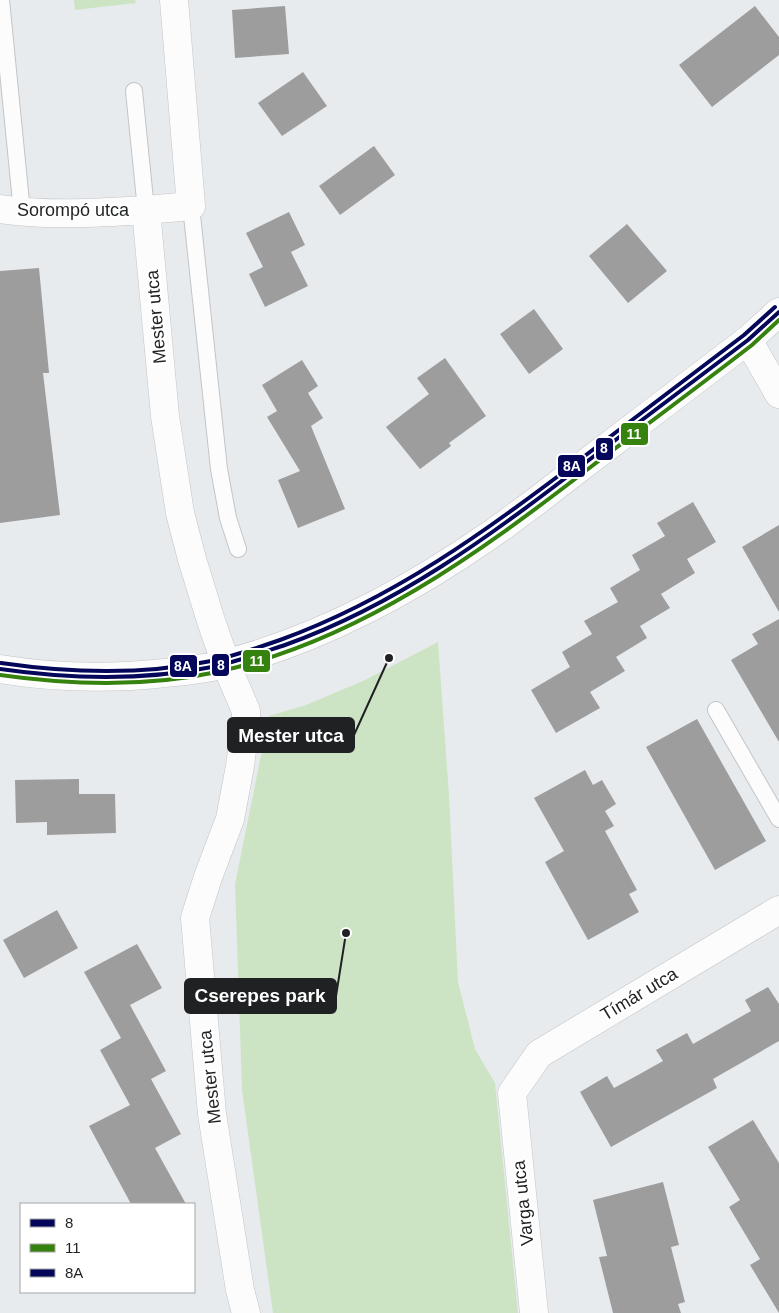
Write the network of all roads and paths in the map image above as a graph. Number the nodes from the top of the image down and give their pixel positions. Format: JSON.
{"nodes":[{"id":1,"x":1,"y":0,"type":"edge"},
{"id":2,"x":174,"y":0,"type":"edge"},
{"id":3,"x":134,"y":92,"type":"dead end"},
{"id":4,"x":191,"y":206,"type":"junction"},
{"id":5,"x":11,"y":210,"type":"edge"},
{"id":6,"x":146,"y":210,"type":"junction"},
{"id":7,"x":779,"y":312,"type":"edge"},
{"id":8,"x":748,"y":340,"type":"junction"},
{"id":9,"x":779,"y":394,"type":"edge"},
{"id":10,"x":238,"y":549,"type":"dead end"},
{"id":11,"x":226,"y":664,"type":"junction"},
{"id":12,"x":0,"y":669,"type":"edge"},
{"id":13,"x":716,"y":710,"type":"dead end"},
{"id":14,"x":779,"y":819,"type":"edge"},
{"id":15,"x":779,"y":910,"type":"edge"},
{"id":16,"x":512,"y":1093,"type":"joint"},
{"id":17,"x":246,"y":1313,"type":"edge"},
{"id":18,"x":534,"y":1313,"type":"edge"}],
"edges":[{"from":1,"to":5,"type":"lane"},
{"from":2,"to":4,"type":"street"},
{"from":3,"to":6,"type":"lane"},
{"from":4,"to":6,"type":"street"},
{"from":4,"to":10,"type":"lane"},
{"from":5,"to":6,"type":"street","name":"Sorompó utca"},
{"from":6,"to":11,"type":"street","name":"Mester utca"},
{"from":7,"to":8,"type":"street"},
{"from":8,"to":9,"type":"street"},
{"from":8,"to":11,"type":"street"},
{"from":11,"to":12,"type":"street"},
{"from":11,"to":17,"type":"street","name":"Mester utca"},
{"from":13,"to":14,"type":"lane"},
{"from":15,"to":16,"type":"street","name":"Tímár utca"},
{"from":16,"to":18,"type":"street","name":"Varga utca"}]}
